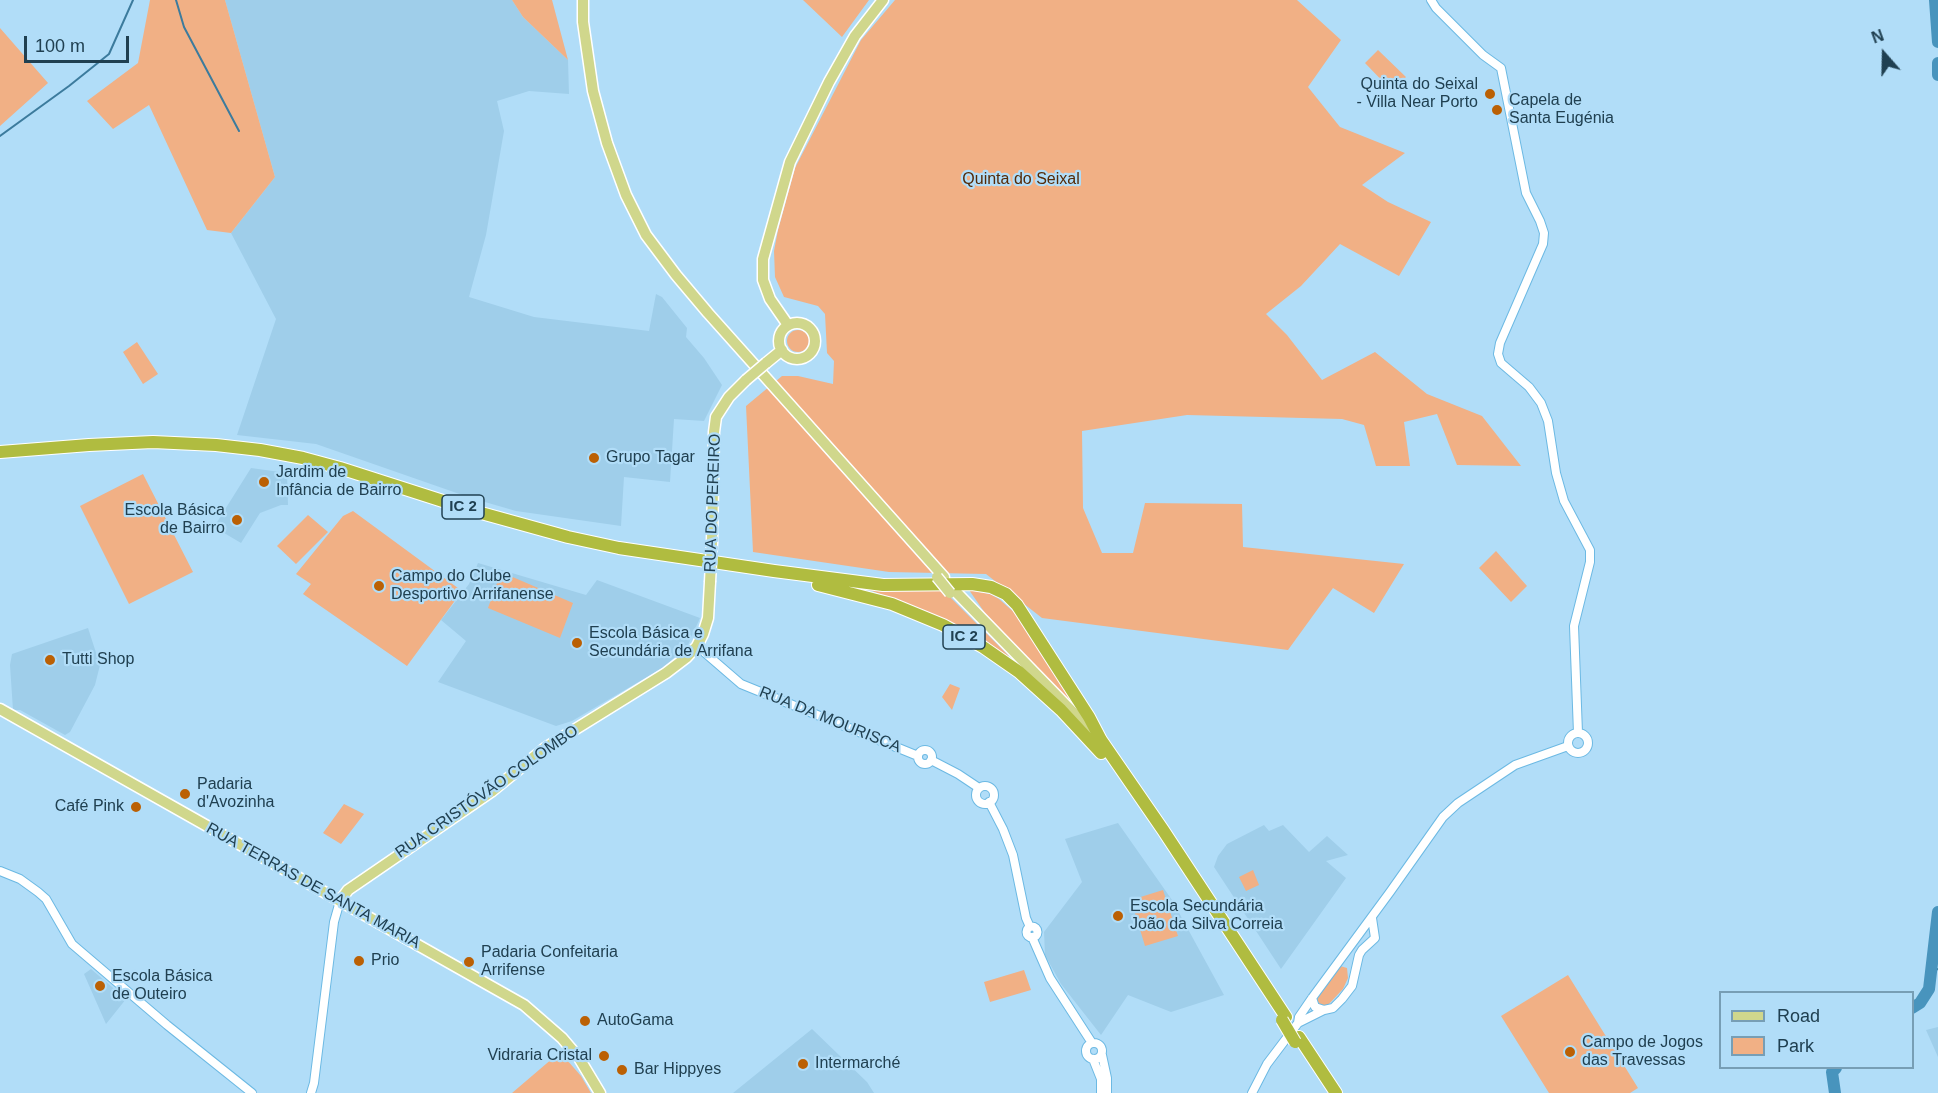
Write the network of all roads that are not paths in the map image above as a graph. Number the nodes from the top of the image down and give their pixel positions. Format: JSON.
{"nodes":[{"id":1,"x":576,"y":0,"type":"edge"},
{"id":2,"x":583,"y":0,"type":"edge"},
{"id":3,"x":883,"y":0,"type":"edge"},
{"id":4,"x":1431,"y":0,"type":"edge"},
{"id":5,"x":788,"y":325,"type":"junction"},
{"id":6,"x":782,"y":350,"type":"junction"},
{"id":7,"x":0,"y":452,"type":"edge"},
{"id":8,"x":0,"y":457,"type":"edge"},
{"id":9,"x":940,"y":577,"type":"junction"},
{"id":10,"x":954,"y":593,"type":"junction"},
{"id":11,"x":697,"y":646,"type":"junction"},
{"id":12,"x":0,"y":709,"type":"edge"},
{"id":13,"x":1061,"y":710,"type":"junction"},
{"id":14,"x":1578,"y":733,"type":"junction"},
{"id":15,"x":1101,"y":740,"type":"junction"},
{"id":16,"x":1568,"y":746,"type":"junction"},
{"id":17,"x":1174,"y":852,"type":"junction"},
{"id":18,"x":0,"y":871,"type":"edge"},
{"id":19,"x":340,"y":901,"type":"junction"},
{"id":20,"x":1372,"y":918,"type":"junction"},
{"id":21,"x":1336,"y":963,"type":"junction"},
{"id":22,"x":1354,"y":970,"type":"junction"},
{"id":23,"x":1312,"y":998,"type":"junction"},
{"id":24,"x":1324,"y":1010,"type":"junction"},
{"id":25,"x":1289,"y":1020,"type":"junction"},
{"id":26,"x":1297,"y":1039,"type":"junction"},
{"id":27,"x":1092,"y":1043,"type":"junction"},
{"id":28,"x":1102,"y":1055,"type":"junction"},
{"id":29,"x":1093,"y":1059,"type":"junction"},
{"id":30,"x":252,"y":1093,"type":"edge"},
{"id":31,"x":311,"y":1093,"type":"edge"},
{"id":32,"x":600,"y":1093,"type":"edge"},
{"id":33,"x":1101,"y":1093,"type":"edge"},
{"id":34,"x":1107,"y":1093,"type":"edge"},
{"id":35,"x":1252,"y":1093,"type":"edge"},
{"id":36,"x":1329,"y":1093,"type":"edge"},
{"id":37,"x":1336,"y":1093,"type":"edge"}],
"edges":[{"from":1,"to":9,"type":"main road"},
{"from":2,"to":9,"type":"main road"},
{"from":3,"to":5,"type":"main road"},
{"from":4,"to":14,"type":"street"},
{"from":5,"to":6,"type":"main road"},
{"from":5,"to":6,"type":"main road"},
{"from":6,"to":11,"type":"main road","name":"RUA DO PEREIRO","bridge":true},
{"from":7,"to":15,"type":"highway","number":"IC 2"},
{"from":8,"to":13,"type":"highway","number":"IC 2"},
{"from":9,"to":10,"type":"main road"},
{"from":10,"to":13,"type":"main road"},
{"from":10,"to":15,"type":"main road"},
{"from":11,"to":19,"type":"main road","name":"RUA CRISTÓVÃO COLOMBO"},
{"from":11,"to":27,"type":"street","name":"RUA DA MOURISCA"},
{"from":12,"to":19,"type":"main road","name":"RUA TERRAS DE SANTA MARIA"},
{"from":13,"to":17,"type":"highway","number":"IC 2"},
{"from":14,"to":16,"type":"street"},
{"from":14,"to":16,"type":"street"},
{"from":15,"to":17,"type":"highway","number":"IC 2"},
{"from":16,"to":20,"type":"street"},
{"from":17,"to":25,"type":"highway","number":"IC 2"},
{"from":18,"to":30,"type":"street"},
{"from":19,"to":31,"type":"street"},
{"from":19,"to":32,"type":"main road","name":"RUA TERRAS DE SANTA MARIA"},
{"from":20,"to":21,"type":"street"},
{"from":20,"to":22,"type":"street"},
{"from":21,"to":22,"type":"street"},
{"from":21,"to":23,"type":"street"},
{"from":22,"to":24,"type":"street"},
{"from":23,"to":24,"type":"street"},
{"from":23,"to":25,"type":"street"},
{"from":24,"to":25,"type":"street"},
{"from":25,"to":26,"type":"highway","number":"IC 2"},
{"from":25,"to":35,"type":"street"},
{"from":26,"to":36,"type":"highway","number":"IC 2"},
{"from":26,"to":37,"type":"highway","number":"IC 2"},
{"from":27,"to":28,"type":"street"},
{"from":27,"to":29,"type":"street"},
{"from":28,"to":29,"type":"street"},
{"from":28,"to":34,"type":"street"},
{"from":29,"to":33,"type":"street"}]}
